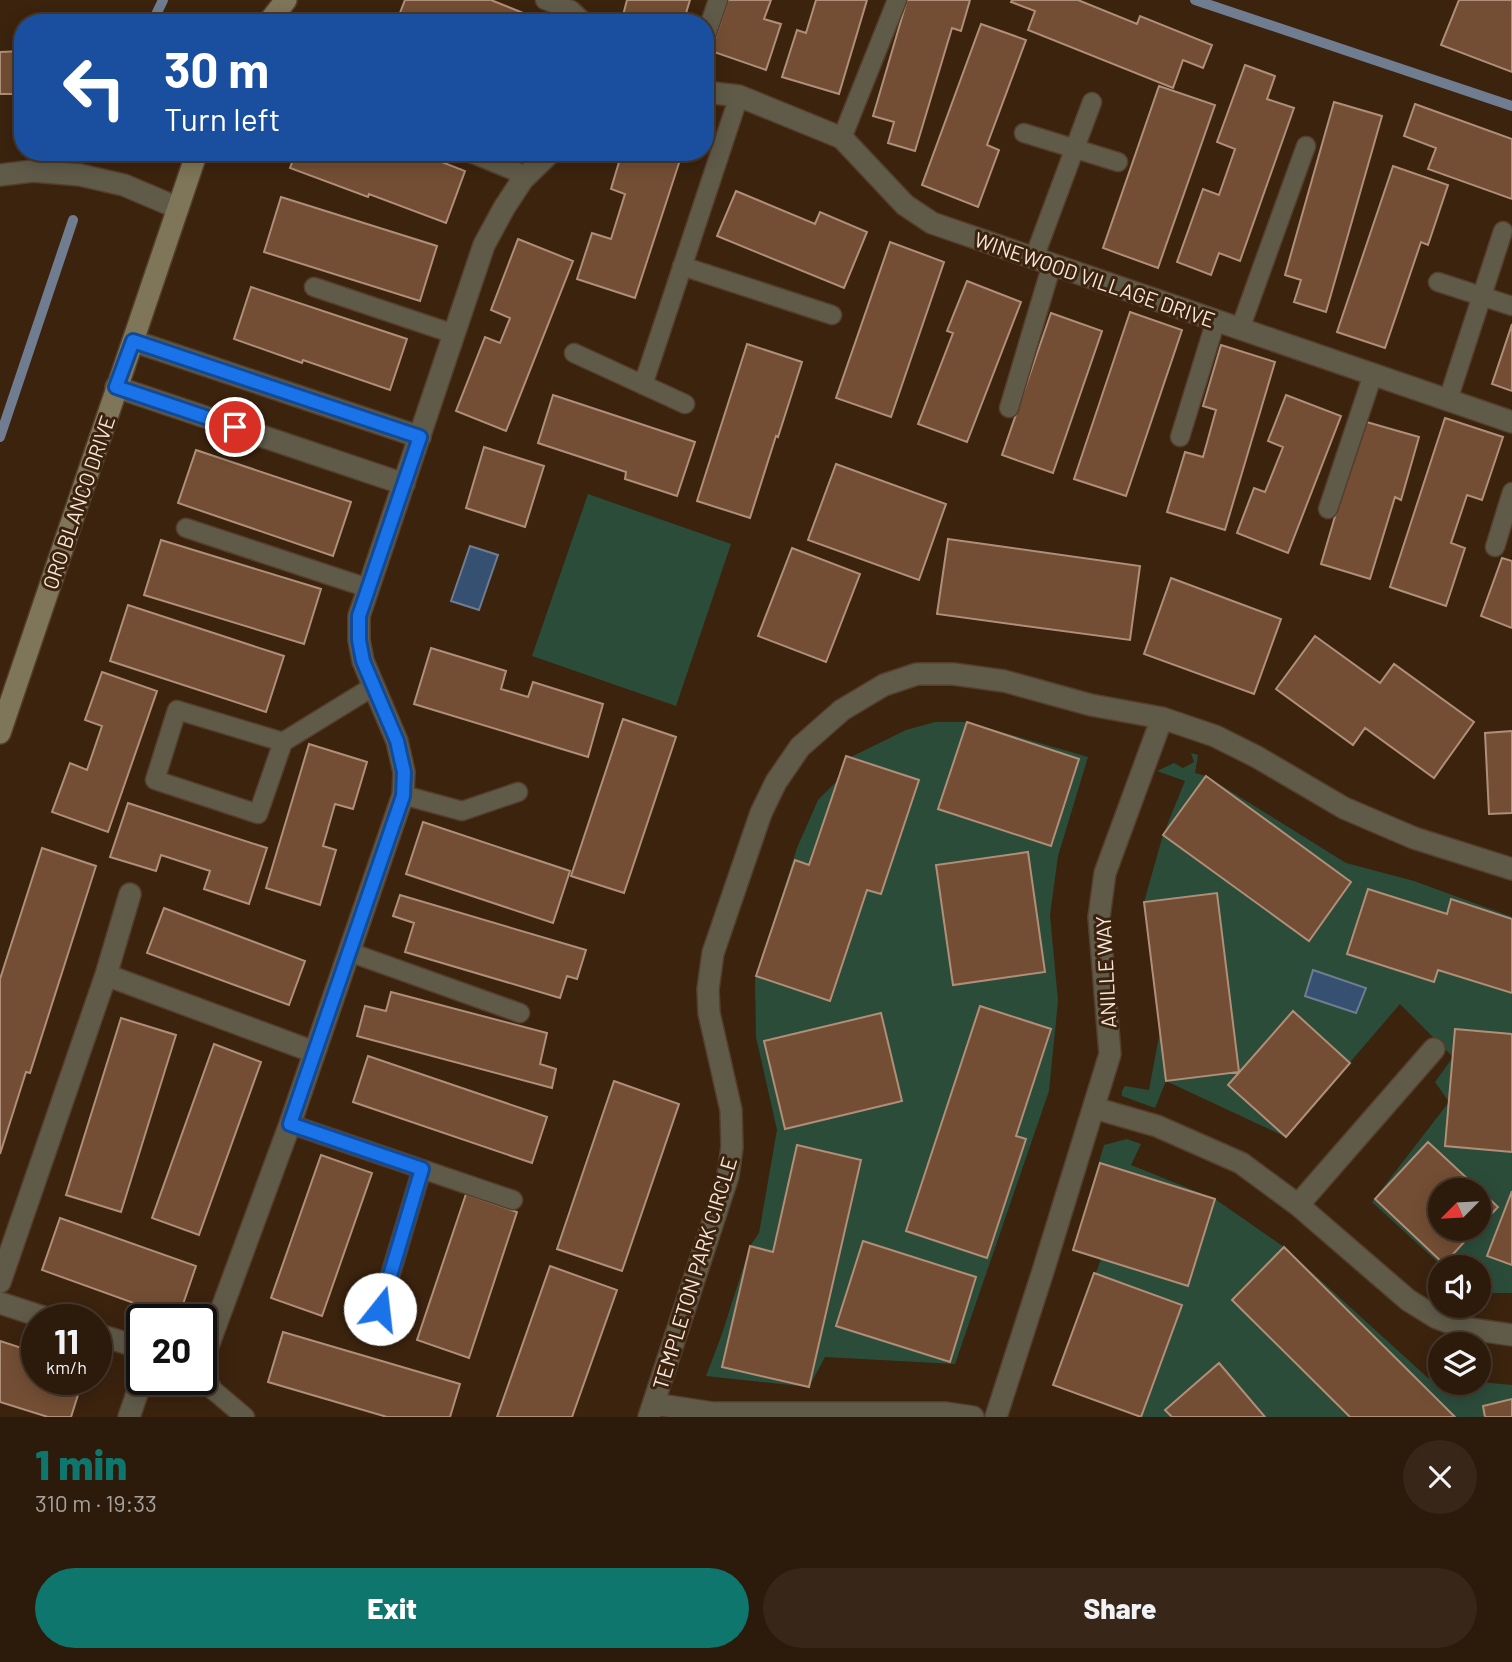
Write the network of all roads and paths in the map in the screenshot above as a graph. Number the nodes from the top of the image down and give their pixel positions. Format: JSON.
{"nodes":[{"id":1,"x":286,"y":0,"type":"edge"},
{"id":2,"x":545,"y":0,"type":"edge"},
{"id":3,"x":897,"y":0,"type":"edge"},
{"id":4,"x":275,"y":14,"type":"edge"},
{"id":5,"x":575,"y":14,"type":"edge"},
{"id":6,"x":714,"y":93,"type":"edge"},
{"id":7,"x":739,"y":96,"type":"junction"},
{"id":8,"x":1092,"y":102,"type":"dead end"},
{"id":9,"x":1024,"y":132,"type":"dead end"},
{"id":10,"x":842,"y":138,"type":"junction"},
{"id":11,"x":1306,"y":146,"type":"dead end"},
{"id":12,"x":1075,"y":148,"type":"junction"},
{"id":13,"x":194,"y":161,"type":"edge"},
{"id":14,"x":490,"y":161,"type":"edge"},
{"id":15,"x":542,"y":161,"type":"edge"},
{"id":16,"x":1118,"y":162,"type":"dead end"},
{"id":17,"x":0,"y":175,"type":"edge"},
{"id":18,"x":527,"y":176,"type":"junction"},
{"id":19,"x":178,"y":208,"type":"junction"},
{"id":20,"x":1503,"y":231,"type":"dead end"},
{"id":21,"x":1043,"y":261,"type":"junction"},
{"id":22,"x":682,"y":266,"type":"junction"},
{"id":23,"x":1438,"y":282,"type":"dead end"},
{"id":24,"x":314,"y":287,"type":"dead end"},
{"id":25,"x":1482,"y":296,"type":"junction"},
{"id":26,"x":1512,"y":306,"type":"edge"},
{"id":27,"x":832,"y":314,"type":"dead end"},
{"id":28,"x":1216,"y":320,"type":"junction"},
{"id":29,"x":1240,"y":329,"type":"junction"},
{"id":30,"x":454,"y":334,"type":"junction"},
{"id":31,"x":133,"y":341,"type":"junction"},
{"id":32,"x":575,"y":353,"type":"dead end"},
{"id":33,"x":1373,"y":374,"type":"junction"},
{"id":34,"x":643,"y":385,"type":"junction"},
{"id":35,"x":116,"y":387,"type":"junction"},
{"id":36,"x":1448,"y":400,"type":"junction"},
{"id":37,"x":685,"y":404,"type":"dead end"},
{"id":38,"x":1010,"y":408,"type":"dead end"},
{"id":39,"x":1512,"y":422,"type":"edge"},
{"id":40,"x":420,"y":437,"type":"junction"},
{"id":41,"x":1180,"y":437,"type":"dead end"},
{"id":42,"x":404,"y":484,"type":"junction"},
{"id":43,"x":1512,"y":492,"type":"edge"},
{"id":44,"x":1328,"y":509,"type":"dead end"},
{"id":45,"x":186,"y":528,"type":"dead end"},
{"id":46,"x":1495,"y":547,"type":"dead end"},
{"id":47,"x":368,"y":588,"type":"junction"},
{"id":48,"x":374,"y":686,"type":"junction"},
{"id":49,"x":1162,"y":718,"type":"junction"},
{"id":50,"x":0,"y":733,"type":"edge"},
{"id":51,"x":283,"y":742,"type":"junction"},
{"id":52,"x":518,"y":792,"type":"dead end"},
{"id":53,"x":403,"y":796,"type":"junction"},
{"id":54,"x":1512,"y":869,"type":"edge"},
{"id":55,"x":130,"y":894,"type":"dead end"},
{"id":56,"x":349,"y":952,"type":"junction"},
{"id":57,"x":106,"y":975,"type":"junction"},
{"id":58,"x":520,"y":1013,"type":"dead end"},
{"id":59,"x":1434,"y":1049,"type":"dead end"},
{"id":60,"x":314,"y":1052,"type":"junction"},
{"id":61,"x":1094,"y":1108,"type":"junction"},
{"id":62,"x":290,"y":1124,"type":"junction"},
{"id":63,"x":422,"y":1169,"type":"junction"},
{"id":64,"x":513,"y":1200,"type":"dead end"},
{"id":65,"x":1298,"y":1205,"type":"junction"},
{"id":66,"x":0,"y":1282,"type":"edge"},
{"id":67,"x":0,"y":1303,"type":"edge"},
{"id":68,"x":380,"y":1309,"type":"dead end"},
{"id":69,"x":21,"y":1310,"type":"edge"},
{"id":70,"x":217,"y":1323,"type":"edge"},
{"id":71,"x":1512,"y":1335,"type":"edge"},
{"id":72,"x":217,"y":1393,"type":"edge"},
{"id":73,"x":137,"y":1395,"type":"edge"},
{"id":74,"x":652,"y":1410,"type":"edge"},
{"id":75,"x":129,"y":1417,"type":"edge"},
{"id":76,"x":245,"y":1417,"type":"edge"},
{"id":77,"x":973,"y":1417,"type":"edge"},
{"id":78,"x":996,"y":1417,"type":"edge"}],
"edges":[{"from":1,"to":4,"type":"street"},
{"from":2,"to":5,"type":"lane"},
{"from":3,"to":10,"type":"lane"},
{"from":6,"to":7,"type":"street","name":"WINEWOOD VILLAGE DRIVE"},
{"from":7,"to":10,"type":"street","name":"WINEWOOD VILLAGE DRIVE"},
{"from":7,"to":22,"type":"lane"},
{"from":8,"to":12,"type":"lane"},
{"from":9,"to":12,"type":"lane"},
{"from":10,"to":21,"type":"street","name":"WINEWOOD VILLAGE DRIVE"},
{"from":11,"to":29,"type":"lane"},
{"from":12,"to":16,"type":"lane"},
{"from":12,"to":21,"type":"lane"},
{"from":13,"to":19,"type":"street","name":"ORO BLANCO DRIVE"},
{"from":14,"to":18,"type":"lane"},
{"from":15,"to":18,"type":"street"},
{"from":17,"to":19,"type":"street"},
{"from":18,"to":30,"type":"street"},
{"from":19,"to":31,"type":"street","name":"ORO BLANCO DRIVE"},
{"from":20,"to":25,"type":"lane"},
{"from":21,"to":28,"type":"street","name":"WINEWOOD VILLAGE DRIVE"},
{"from":21,"to":38,"type":"lane"},
{"from":22,"to":27,"type":"lane"},
{"from":22,"to":34,"type":"lane"},
{"from":23,"to":25,"type":"lane"},
{"from":24,"to":30,"type":"lane"},
{"from":25,"to":26,"type":"lane"},
{"from":25,"to":36,"type":"lane"},
{"from":28,"to":29,"type":"street","name":"WINEWOOD VILLAGE DRIVE"},
{"from":28,"to":41,"type":"lane"},
{"from":29,"to":33,"type":"street","name":"WINEWOOD VILLAGE DRIVE"},
{"from":30,"to":40,"type":"street"},
{"from":31,"to":35,"type":"street","name":"ORO BLANCO DRIVE"},
{"from":31,"to":40,"type":"street"},
{"from":32,"to":34,"type":"lane"},
{"from":33,"to":36,"type":"street","name":"WINEWOOD VILLAGE DRIVE"},
{"from":33,"to":44,"type":"lane"},
{"from":34,"to":37,"type":"lane"},
{"from":35,"to":42,"type":"street"},
{"from":35,"to":50,"type":"street","name":"ORO BLANCO DRIVE"},
{"from":36,"to":39,"type":"street","name":"WINEWOOD VILLAGE DRIVE"},
{"from":40,"to":42,"type":"street"},
{"from":42,"to":47,"type":"street"},
{"from":43,"to":46,"type":"lane"},
{"from":45,"to":47,"type":"lane"},
{"from":47,"to":48,"type":"street"},
{"from":48,"to":51,"type":"lane"},
{"from":48,"to":53,"type":"street"},
{"from":49,"to":54,"type":"street","name":"TEMPLETON PARK CIRCLE"},
{"from":49,"to":61,"type":"street","name":"ANILLE WAY"},
{"from":49,"to":74,"type":"street","name":"TEMPLETON PARK CIRCLE"},
{"from":51,"to":51,"type":"lane"},
{"from":52,"to":53,"type":"lane"},
{"from":53,"to":56,"type":"street"},
{"from":55,"to":57,"type":"street"},
{"from":56,"to":58,"type":"lane"},
{"from":56,"to":60,"type":"street"},
{"from":57,"to":60,"type":"street"},
{"from":57,"to":66,"type":"street"},
{"from":59,"to":65,"type":"street"},
{"from":60,"to":62,"type":"street"},
{"from":61,"to":65,"type":"street"},
{"from":61,"to":78,"type":"street","name":"ANILLE WAY"},
{"from":62,"to":63,"type":"lane"},
{"from":62,"to":70,"type":"street"},
{"from":63,"to":64,"type":"lane"},
{"from":63,"to":68,"type":"lane"},
{"from":65,"to":71,"type":"street"},
{"from":67,"to":69,"type":"street"},
{"from":72,"to":76,"type":"lane"},
{"from":73,"to":75,"type":"street"},
{"from":74,"to":77,"type":"street"}]}
